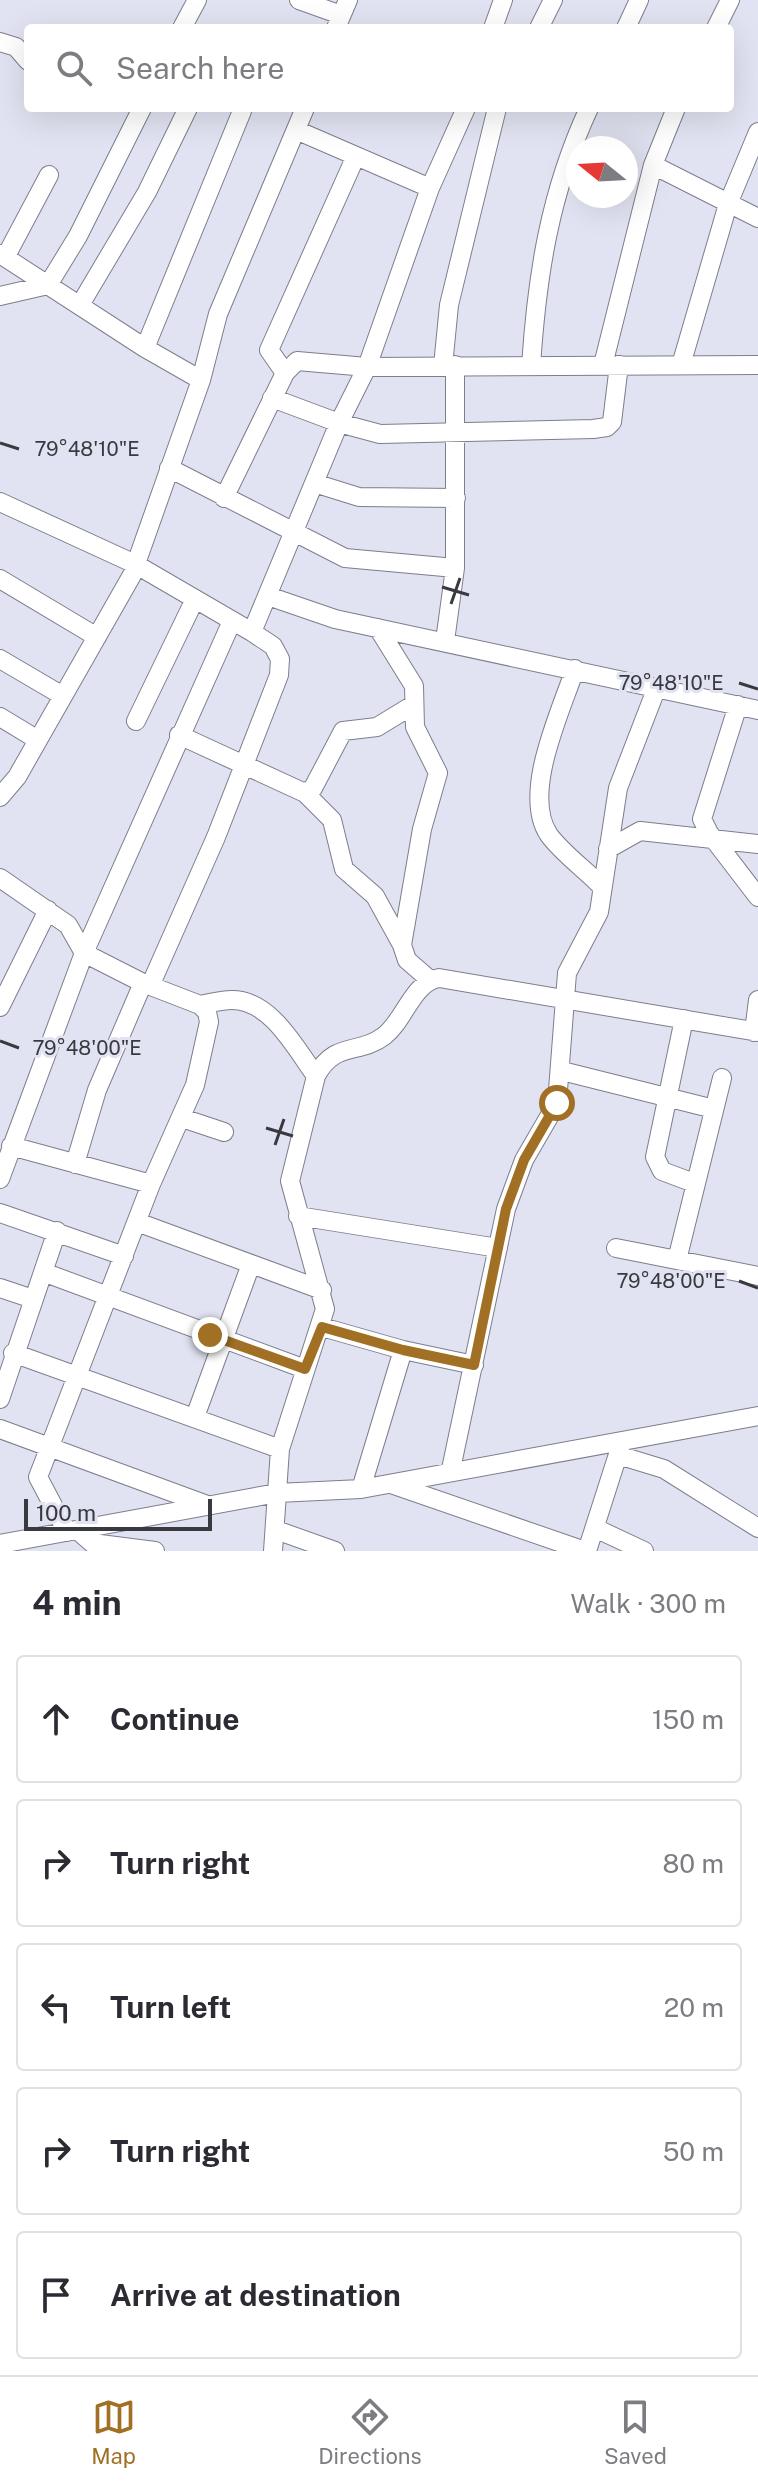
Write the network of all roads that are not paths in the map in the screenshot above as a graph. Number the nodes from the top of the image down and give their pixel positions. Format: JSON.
{"nodes":[{"id":1,"x":197,"y":0,"type":"edge"},
{"id":2,"x":299,"y":0,"type":"edge"},
{"id":3,"x":553,"y":0,"type":"edge"},
{"id":4,"x":617,"y":0,"type":"edge"},
{"id":5,"x":730,"y":0,"type":"edge"},
{"id":6,"x":499,"y":1,"type":"edge"},
{"id":7,"x":637,"y":4,"type":"edge"},
{"id":8,"x":342,"y":14,"type":"edge"},
{"id":9,"x":184,"y":24,"type":"edge"},
{"id":10,"x":494,"y":24,"type":"edge"},
{"id":11,"x":541,"y":24,"type":"edge"},
{"id":12,"x":628,"y":24,"type":"edge"},
{"id":13,"x":718,"y":24,"type":"edge"},
{"id":14,"x":0,"y":42,"type":"edge"},
{"id":15,"x":24,"y":56,"type":"edge"},
{"id":16,"x":140,"y":112,"type":"edge"},
{"id":17,"x":186,"y":112,"type":"edge"},
{"id":18,"x":242,"y":112,"type":"edge"},
{"id":19,"x":303,"y":112,"type":"edge"},
{"id":20,"x":464,"y":112,"type":"edge"},
{"id":21,"x":496,"y":112,"type":"edge"},
{"id":22,"x":587,"y":112,"type":"edge"},
{"id":23,"x":674,"y":112,"type":"edge"},
{"id":24,"x":296,"y":130,"type":"junction"},
{"id":25,"x":758,"y":132,"type":"edge"},
{"id":26,"x":355,"y":158,"type":"junction"},
{"id":27,"x":653,"y":165,"type":"junction"},
{"id":28,"x":49,"y":175,"type":"dead end"},
{"id":29,"x":430,"y":188,"type":"junction"},
{"id":30,"x":728,"y":204,"type":"junction"},
{"id":31,"x":758,"y":218,"type":"edge"},
{"id":32,"x":3,"y":255,"type":"edge"},
{"id":33,"x":48,"y":285,"type":"junction"},
{"id":34,"x":0,"y":296,"type":"edge"},
{"id":35,"x":80,"y":305,"type":"junction"},
{"id":36,"x":145,"y":348,"type":"junction"},
{"id":37,"x":611,"y":365,"type":"junction"},
{"id":38,"x":681,"y":365,"type":"junction"},
{"id":39,"x":758,"y":365,"type":"edge"},
{"id":40,"x":449,"y":366,"type":"junction"},
{"id":41,"x":531,"y":366,"type":"junction"},
{"id":42,"x":367,"y":367,"type":"junction"},
{"id":43,"x":285,"y":373,"type":"junction"},
{"id":44,"x":201,"y":380,"type":"junction"},
{"id":45,"x":272,"y":398,"type":"junction"},
{"id":46,"x":339,"y":423,"type":"junction"},
{"id":47,"x":455,"y":434,"type":"junction"},
{"id":48,"x":169,"y":468,"type":"junction"},
{"id":49,"x":314,"y":483,"type":"junction"},
{"id":50,"x":224,"y":498,"type":"junction"},
{"id":51,"x":456,"y":498,"type":"junction"},
{"id":52,"x":0,"y":502,"type":"edge"},
{"id":53,"x":294,"y":535,"type":"junction"},
{"id":54,"x":135,"y":564,"type":"junction"},
{"id":55,"x":455,"y":568,"type":"junction"},
{"id":56,"x":0,"y":579,"type":"edge"},
{"id":57,"x":268,"y":596,"type":"junction"},
{"id":58,"x":195,"y":599,"type":"junction"},
{"id":59,"x":232,"y":621,"type":"junction"},
{"id":60,"x":378,"y":628,"type":"junction"},
{"id":61,"x":252,"y":632,"type":"junction"},
{"id":62,"x":97,"y":637,"type":"junction"},
{"id":63,"x":445,"y":641,"type":"junction"},
{"id":64,"x":0,"y":659,"type":"edge"},
{"id":65,"x":575,"y":669,"type":"junction"},
{"id":66,"x":657,"y":687,"type":"junction"},
{"id":67,"x":63,"y":696,"type":"junction"},
{"id":68,"x":413,"y":705,"type":"junction"},
{"id":69,"x":738,"y":705,"type":"junction"},
{"id":70,"x":758,"y":710,"type":"edge"},
{"id":71,"x":0,"y":717,"type":"edge"},
{"id":72,"x":136,"y":721,"type":"dead end"},
{"id":73,"x":179,"y":735,"type":"junction"},
{"id":74,"x":38,"y":740,"type":"junction"},
{"id":75,"x":245,"y":763,"type":"junction"},
{"id":76,"x":305,"y":793,"type":"junction"},
{"id":77,"x":0,"y":797,"type":"edge"},
{"id":78,"x":716,"y":842,"type":"junction"},
{"id":79,"x":758,"y":844,"type":"edge"},
{"id":80,"x":608,"y":849,"type":"junction"},
{"id":81,"x":0,"y":878,"type":"edge"},
{"id":82,"x":602,"y":887,"type":"junction"},
{"id":83,"x":758,"y":897,"type":"edge"},
{"id":84,"x":48,"y":910,"type":"junction"},
{"id":85,"x":402,"y":945,"type":"junction"},
{"id":86,"x":84,"y":953,"type":"junction"},
{"id":87,"x":430,"y":980,"type":"junction"},
{"id":88,"x":146,"y":984,"type":"junction"},
{"id":89,"x":562,"y":999,"type":"junction"},
{"id":90,"x":758,"y":1000,"type":"edge"},
{"id":91,"x":200,"y":1005,"type":"junction"},
{"id":92,"x":0,"y":1007,"type":"edge"},
{"id":93,"x":684,"y":1019,"type":"junction"},
{"id":94,"x":756,"y":1032,"type":"edge"},
{"id":95,"x":562,"y":1071,"type":"junction"},
{"id":96,"x":316,"y":1076,"type":"junction"},
{"id":97,"x":722,"y":1078,"type":"dead end"},
{"id":98,"x":667,"y":1097,"type":"junction"},
{"id":99,"x":714,"y":1109,"type":"junction"},
{"id":100,"x":182,"y":1118,"type":"junction"},
{"id":101,"x":224,"y":1132,"type":"dead end"},
{"id":102,"x":11,"y":1146,"type":"junction"},
{"id":103,"x":75,"y":1164,"type":"junction"},
{"id":104,"x":0,"y":1179,"type":"edge"},
{"id":105,"x":694,"y":1183,"type":"junction"},
{"id":106,"x":151,"y":1184,"type":"junction"},
{"id":107,"x":0,"y":1213,"type":"edge"},
{"id":108,"x":298,"y":1216,"type":"junction"},
{"id":109,"x":137,"y":1222,"type":"junction"},
{"id":110,"x":57,"y":1231,"type":"junction"},
{"id":111,"x":498,"y":1248,"type":"junction"},
{"id":112,"x":616,"y":1248,"type":"dead end"},
{"id":113,"x":124,"y":1256,"type":"junction"},
{"id":114,"x":677,"y":1260,"type":"junction"},
{"id":115,"x":251,"y":1264,"type":"junction"},
{"id":116,"x":757,"y":1271,"type":"edge"},
{"id":117,"x":43,"y":1272,"type":"junction"},
{"id":118,"x":0,"y":1288,"type":"edge"},
{"id":119,"x":322,"y":1290,"type":"junction"},
{"id":120,"x":33,"y":1299,"type":"junction"},
{"id":121,"x":108,"y":1299,"type":"junction"},
{"id":122,"x":322,"y":1327,"type":"junction"},
{"id":123,"x":223,"y":1340,"type":"junction"},
{"id":124,"x":403,"y":1350,"type":"junction"},
{"id":125,"x":13,"y":1353,"type":"junction"},
{"id":126,"x":474,"y":1365,"type":"junction"},
{"id":127,"x":305,"y":1369,"type":"junction"},
{"id":128,"x":4,"y":1372,"type":"edge"},
{"id":129,"x":80,"y":1376,"type":"junction"},
{"id":130,"x":0,"y":1399,"type":"edge"},
{"id":131,"x":758,"y":1416,"type":"edge"},
{"id":132,"x":195,"y":1417,"type":"junction"},
{"id":133,"x":739,"y":1419,"type":"junction"},
{"id":134,"x":0,"y":1429,"type":"edge"},
{"id":135,"x":758,"y":1433,"type":"edge"},
{"id":136,"x":620,"y":1446,"type":"junction"},
{"id":137,"x":50,"y":1447,"type":"junction"},
{"id":138,"x":280,"y":1449,"type":"junction"},
{"id":139,"x":451,"y":1469,"type":"junction"},
{"id":140,"x":389,"y":1483,"type":"junction"},
{"id":141,"x":361,"y":1489,"type":"junction"},
{"id":142,"x":277,"y":1493,"type":"junction"},
{"id":143,"x":207,"y":1505,"type":"junction"},
{"id":144,"x":595,"y":1528,"type":"junction"},
{"id":145,"x":758,"y":1528,"type":"edge"},
{"id":146,"x":276,"y":1530,"type":"junction"},
{"id":147,"x":72,"y":1531,"type":"junction"},
{"id":148,"x":0,"y":1544,"type":"edge"},
{"id":149,"x":155,"y":1551,"type":"edge"},
{"id":150,"x":273,"y":1551,"type":"edge"},
{"id":151,"x":335,"y":1551,"type":"edge"},
{"id":152,"x":586,"y":1551,"type":"edge"},
{"id":153,"x":644,"y":1551,"type":"edge"}],
"edges":[{"from":1,"to":9,"type":"street"},
{"from":2,"to":8,"type":"street"},
{"from":3,"to":11,"type":"street"},
{"from":4,"to":7,"type":"street"},
{"from":5,"to":13,"type":"street"},
{"from":6,"to":10,"type":"street"},
{"from":7,"to":12,"type":"street"},
{"from":14,"to":15,"type":"street"},
{"from":16,"to":33,"type":"street"},
{"from":17,"to":35,"type":"street"},
{"from":18,"to":36,"type":"street"},
{"from":19,"to":24,"type":"street"},
{"from":20,"to":29,"type":"street"},
{"from":21,"to":40,"type":"street"},
{"from":22,"to":41,"type":"street"},
{"from":23,"to":27,"type":"street"},
{"from":24,"to":26,"type":"street"},
{"from":24,"to":44,"type":"street"},
{"from":25,"to":30,"type":"street"},
{"from":26,"to":29,"type":"street"},
{"from":26,"to":43,"type":"street"},
{"from":27,"to":30,"type":"street"},
{"from":27,"to":37,"type":"street"},
{"from":28,"to":32,"type":"street"},
{"from":29,"to":42,"type":"street"},
{"from":30,"to":31,"type":"street"},
{"from":30,"to":38,"type":"street"},
{"from":32,"to":33,"type":"street"},
{"from":33,"to":34,"type":"street"},
{"from":33,"to":35,"type":"street"},
{"from":35,"to":36,"type":"street"},
{"from":36,"to":44,"type":"street"},
{"from":37,"to":38,"type":"street"},
{"from":37,"to":41,"type":"street"},
{"from":37,"to":47,"type":"street"},
{"from":38,"to":39,"type":"street"},
{"from":40,"to":41,"type":"street"},
{"from":40,"to":42,"type":"street"},
{"from":40,"to":47,"type":"street"},
{"from":42,"to":43,"type":"street"},
{"from":42,"to":46,"type":"street"},
{"from":43,"to":45,"type":"street"},
{"from":44,"to":48,"type":"street"},
{"from":45,"to":46,"type":"street"},
{"from":45,"to":50,"type":"street"},
{"from":46,"to":47,"type":"street"},
{"from":46,"to":49,"type":"street"},
{"from":47,"to":51,"type":"street"},
{"from":48,"to":50,"type":"street"},
{"from":48,"to":54,"type":"street"},
{"from":49,"to":51,"type":"street"},
{"from":49,"to":53,"type":"street"},
{"from":50,"to":53,"type":"street"},
{"from":51,"to":55,"type":"street"},
{"from":52,"to":54,"type":"street"},
{"from":53,"to":55,"type":"street"},
{"from":53,"to":57,"type":"street"},
{"from":54,"to":58,"type":"street"},
{"from":54,"to":62,"type":"street"},
{"from":55,"to":63,"type":"street"},
{"from":56,"to":62,"type":"street"},
{"from":57,"to":60,"type":"street"},
{"from":57,"to":61,"type":"street"},
{"from":58,"to":59,"type":"street"},
{"from":58,"to":72,"type":"street"},
{"from":59,"to":61,"type":"street"},
{"from":59,"to":73,"type":"street"},
{"from":60,"to":63,"type":"street"},
{"from":60,"to":68,"type":"street"},
{"from":61,"to":75,"type":"street"},
{"from":62,"to":67,"type":"street"},
{"from":63,"to":65,"type":"street"},
{"from":64,"to":67,"type":"street"},
{"from":65,"to":66,"type":"street"},
{"from":65,"to":82,"type":"street"},
{"from":66,"to":69,"type":"street"},
{"from":66,"to":80,"type":"street"},
{"from":67,"to":74,"type":"street"},
{"from":68,"to":76,"type":"street"},
{"from":68,"to":85,"type":"street"},
{"from":69,"to":70,"type":"street"},
{"from":69,"to":78,"type":"street"},
{"from":71,"to":74,"type":"street"},
{"from":73,"to":75,"type":"street"},
{"from":73,"to":86,"type":"street"},
{"from":74,"to":77,"type":"street"},
{"from":75,"to":76,"type":"street"},
{"from":75,"to":88,"type":"street"},
{"from":76,"to":85,"type":"street"},
{"from":78,"to":79,"type":"street"},
{"from":78,"to":80,"type":"street"},
{"from":78,"to":83,"type":"street"},
{"from":80,"to":82,"type":"street"},
{"from":81,"to":84,"type":"street"},
{"from":82,"to":89,"type":"street"},
{"from":84,"to":86,"type":"street"},
{"from":84,"to":92,"type":"street"},
{"from":85,"to":87,"type":"street"},
{"from":86,"to":88,"type":"street"},
{"from":86,"to":102,"type":"street"},
{"from":87,"to":89,"type":"street"},
{"from":87,"to":96,"type":"street"},
{"from":88,"to":91,"type":"street"},
{"from":88,"to":103,"type":"street"},
{"from":89,"to":93,"type":"street"},
{"from":89,"to":95,"type":"street"},
{"from":90,"to":94,"type":"street"},
{"from":91,"to":96,"type":"street"},
{"from":91,"to":100,"type":"street"},
{"from":93,"to":94,"type":"street"},
{"from":93,"to":98,"type":"street"},
{"from":95,"to":98,"type":"street"},
{"from":95,"to":111,"type":"street"},
{"from":96,"to":108,"type":"street"},
{"from":97,"to":99,"type":"street"},
{"from":98,"to":99,"type":"street"},
{"from":98,"to":105,"type":"street"},
{"from":99,"to":105,"type":"street"},
{"from":100,"to":101,"type":"street"},
{"from":100,"to":106,"type":"street"},
{"from":102,"to":103,"type":"street"},
{"from":102,"to":104,"type":"street"},
{"from":103,"to":106,"type":"street"},
{"from":105,"to":114,"type":"street"},
{"from":106,"to":109,"type":"street"},
{"from":107,"to":110,"type":"street"},
{"from":108,"to":111,"type":"street"},
{"from":108,"to":119,"type":"street"},
{"from":109,"to":113,"type":"street"},
{"from":109,"to":115,"type":"street"},
{"from":110,"to":113,"type":"street"},
{"from":110,"to":117,"type":"street"},
{"from":111,"to":126,"type":"street"},
{"from":112,"to":114,"type":"street"},
{"from":113,"to":121,"type":"street"},
{"from":114,"to":116,"type":"street"},
{"from":115,"to":119,"type":"street"},
{"from":115,"to":123,"type":"street"},
{"from":117,"to":120,"type":"street"},
{"from":117,"to":121,"type":"street"},
{"from":118,"to":120,"type":"street"},
{"from":119,"to":122,"type":"street"},
{"from":120,"to":125,"type":"street"},
{"from":121,"to":123,"type":"street"},
{"from":121,"to":129,"type":"street"},
{"from":122,"to":124,"type":"street"},
{"from":122,"to":127,"type":"street"},
{"from":123,"to":127,"type":"street"},
{"from":123,"to":132,"type":"street"},
{"from":124,"to":126,"type":"street"},
{"from":124,"to":141,"type":"street"},
{"from":125,"to":128,"type":"street"},
{"from":125,"to":129,"type":"street"},
{"from":126,"to":139,"type":"street"},
{"from":127,"to":138,"type":"street"},
{"from":128,"to":130,"type":"street"},
{"from":129,"to":132,"type":"street"},
{"from":129,"to":137,"type":"street"},
{"from":131,"to":133,"type":"street"},
{"from":132,"to":138,"type":"street"},
{"from":133,"to":135,"type":"street"},
{"from":133,"to":136,"type":"street"},
{"from":134,"to":137,"type":"street"},
{"from":136,"to":139,"type":"street"},
{"from":136,"to":144,"type":"street"},
{"from":136,"to":145,"type":"street"},
{"from":137,"to":143,"type":"street"},
{"from":137,"to":147,"type":"street"},
{"from":138,"to":142,"type":"street"},
{"from":139,"to":140,"type":"street"},
{"from":140,"to":141,"type":"street"},
{"from":140,"to":152,"type":"street"},
{"from":141,"to":142,"type":"street"},
{"from":142,"to":143,"type":"street"},
{"from":142,"to":146,"type":"street"},
{"from":143,"to":147,"type":"street"},
{"from":144,"to":152,"type":"street"},
{"from":144,"to":153,"type":"street"},
{"from":146,"to":150,"type":"street"},
{"from":146,"to":151,"type":"street"},
{"from":147,"to":148,"type":"street"},
{"from":147,"to":149,"type":"street"}]}
